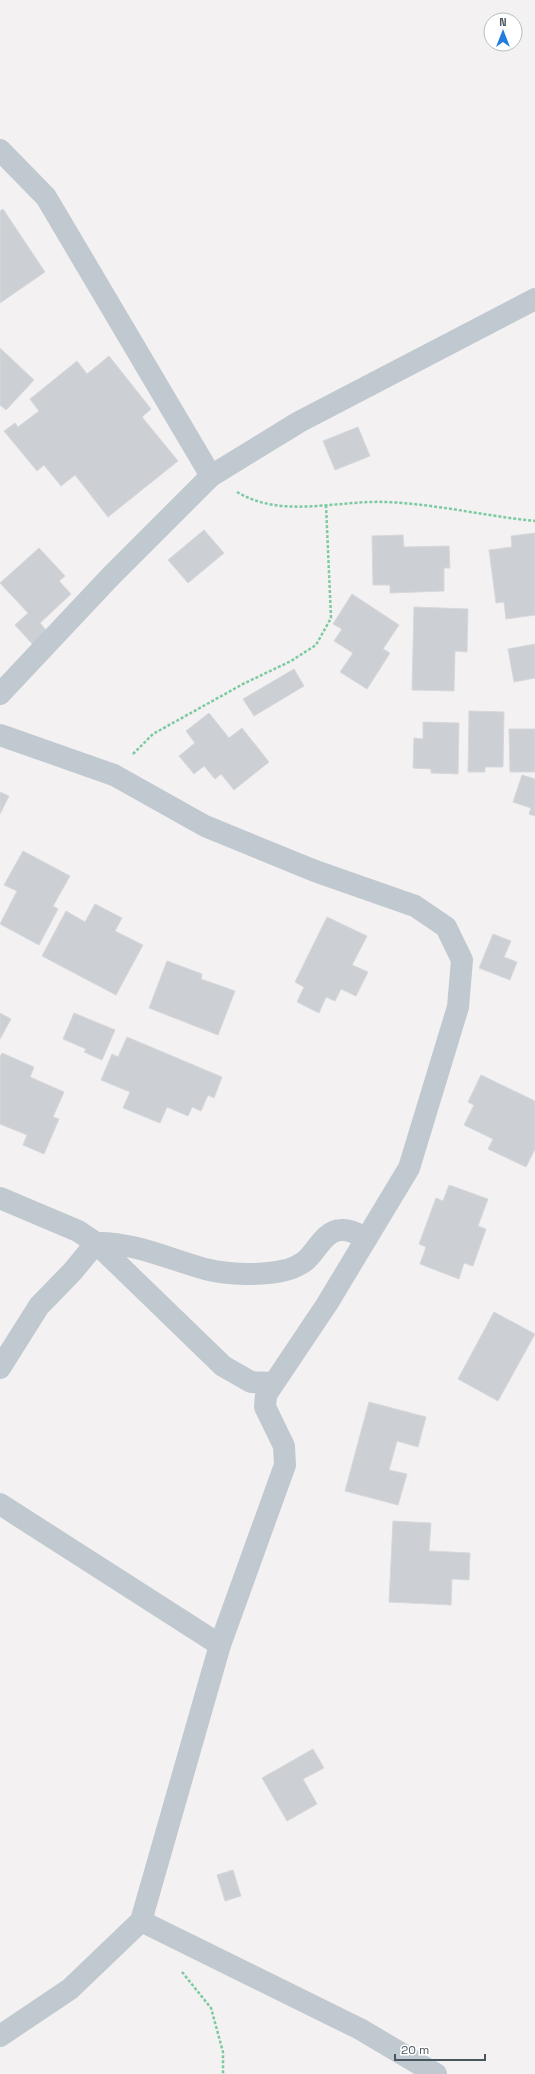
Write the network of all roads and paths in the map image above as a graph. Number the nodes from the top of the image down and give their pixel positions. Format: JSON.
{"nodes":[{"id":1,"x":0,"y":150,"type":"edge"},
{"id":2,"x":535,"y":300,"type":"edge"},
{"id":3,"x":211,"y":476,"type":"junction"},
{"id":4,"x":326,"y":505,"type":"junction"},
{"id":5,"x":535,"y":521,"type":"edge"},
{"id":6,"x":0,"y":694,"type":"edge"},
{"id":7,"x":0,"y":735,"type":"edge"},
{"id":8,"x":114,"y":776,"type":"junction"},
{"id":9,"x":0,"y":1198,"type":"edge"},
{"id":10,"x":366,"y":1238,"type":"junction"},
{"id":11,"x":96,"y":1243,"type":"junction"},
{"id":12,"x":0,"y":1368,"type":"edge"},
{"id":13,"x":272,"y":1383,"type":"junction"},
{"id":14,"x":0,"y":1504,"type":"edge"},
{"id":15,"x":220,"y":1645,"type":"junction"},
{"id":16,"x":141,"y":1921,"type":"junction"},
{"id":17,"x":178,"y":1967,"type":"dead end"},
{"id":18,"x":0,"y":2036,"type":"edge"},
{"id":19,"x":223,"y":2074,"type":"edge"},
{"id":20,"x":436,"y":2074,"type":"edge"}],
"edges":[{"from":1,"to":3,"type":"street"},
{"from":2,"to":3,"type":"street"},
{"from":3,"to":4,"type":"path"},
{"from":3,"to":6,"type":"street"},
{"from":4,"to":5,"type":"path"},
{"from":4,"to":8,"type":"path"},
{"from":7,"to":8,"type":"street"},
{"from":8,"to":10,"type":"street"},
{"from":9,"to":11,"type":"street"},
{"from":10,"to":11,"type":"street"},
{"from":10,"to":13,"type":"street"},
{"from":11,"to":12,"type":"street"},
{"from":11,"to":13,"type":"street"},
{"from":13,"to":15,"type":"street"},
{"from":14,"to":15,"type":"street"},
{"from":15,"to":16,"type":"street"},
{"from":16,"to":18,"type":"street"},
{"from":16,"to":20,"type":"street"},
{"from":17,"to":19,"type":"path"}]}
